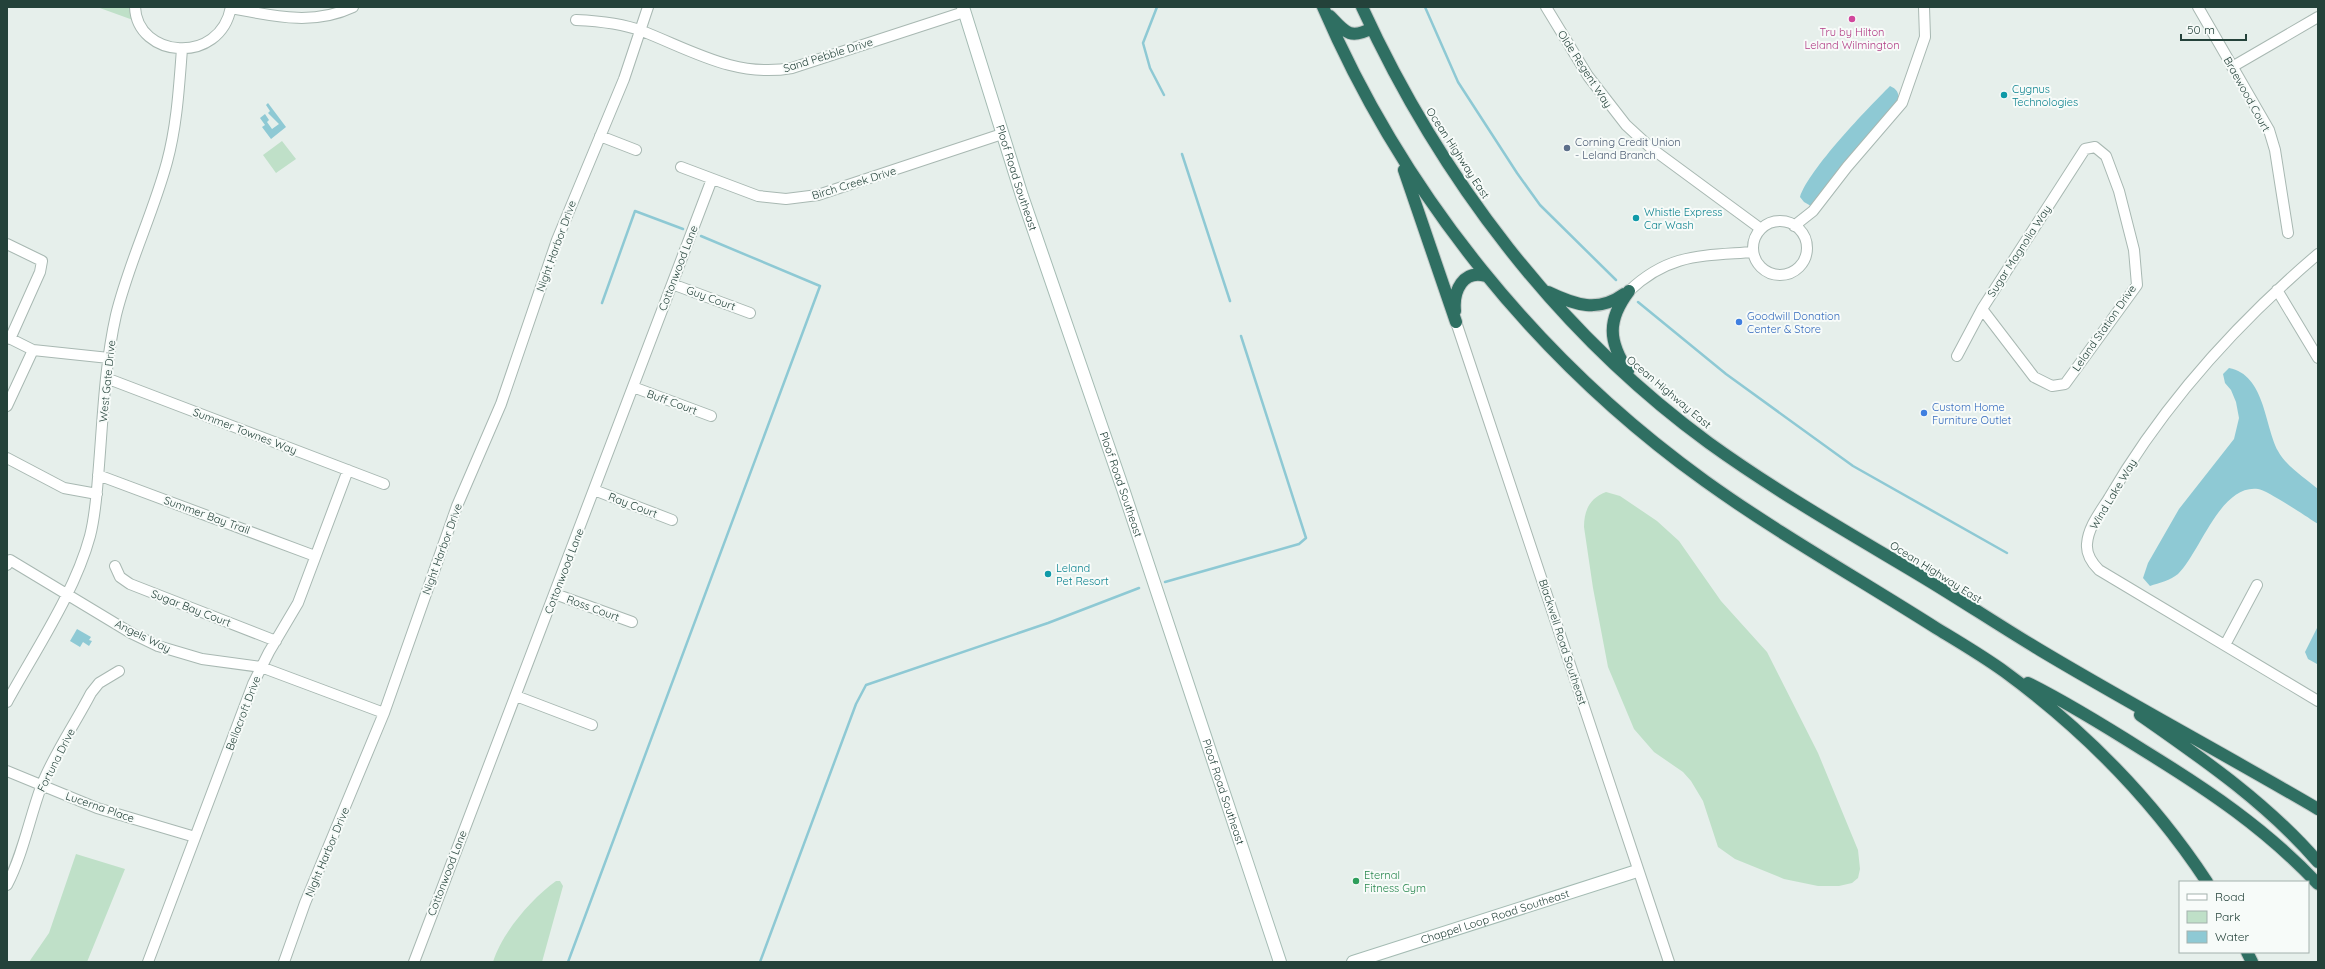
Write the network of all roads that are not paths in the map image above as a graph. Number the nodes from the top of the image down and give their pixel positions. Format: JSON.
{"nodes":[{"id":1,"x":134,"y":7,"type":"edge"},
{"id":2,"x":353,"y":7,"type":"edge"},
{"id":3,"x":648,"y":7,"type":"edge"},
{"id":4,"x":1323,"y":7,"type":"edge"},
{"id":5,"x":1362,"y":7,"type":"edge"},
{"id":6,"x":1546,"y":7,"type":"edge"},
{"id":7,"x":1924,"y":7,"type":"edge"},
{"id":8,"x":2198,"y":7,"type":"edge"},
{"id":9,"x":231,"y":8,"type":"edge"},
{"id":10,"x":964,"y":10,"type":"edge"},
{"id":11,"x":2318,"y":17,"type":"edge"},
{"id":12,"x":576,"y":20,"type":"dead end"},
{"id":13,"x":1372,"y":28,"type":"junction"},
{"id":14,"x":641,"y":31,"type":"junction"},
{"id":15,"x":182,"y":49,"type":"junction"},
{"id":16,"x":2232,"y":67,"type":"junction"},
{"id":17,"x":1002,"y":134,"type":"junction"},
{"id":18,"x":600,"y":136,"type":"junction"},
{"id":19,"x":1396,"y":149,"type":"junction"},
{"id":20,"x":2085,"y":149,"type":"joint"},
{"id":21,"x":636,"y":150,"type":"dead end"},
{"id":22,"x":681,"y":167,"type":"dead end"},
{"id":23,"x":712,"y":179,"type":"junction"},
{"id":24,"x":1794,"y":226,"type":"junction"},
{"id":25,"x":1762,"y":229,"type":"junction"},
{"id":26,"x":2288,"y":234,"type":"dead end"},
{"id":27,"x":7,"y":244,"type":"edge"},
{"id":28,"x":1753,"y":252,"type":"junction"},
{"id":29,"x":2318,"y":254,"type":"edge"},
{"id":30,"x":1486,"y":276,"type":"junction"},
{"id":31,"x":672,"y":284,"type":"junction"},
{"id":32,"x":1542,"y":289,"type":"junction"},
{"id":33,"x":2277,"y":290,"type":"junction"},
{"id":34,"x":1629,"y":291,"type":"junction"},
{"id":35,"x":1982,"y":309,"type":"junction"},
{"id":36,"x":750,"y":313,"type":"dead end"},
{"id":37,"x":1456,"y":322,"type":"junction"},
{"id":38,"x":8,"y":338,"type":"edge"},
{"id":39,"x":33,"y":350,"type":"junction"},
{"id":40,"x":1958,"y":356,"type":"dead end"},
{"id":41,"x":109,"y":358,"type":"junction"},
{"id":42,"x":2318,"y":358,"type":"edge"},
{"id":43,"x":106,"y":378,"type":"junction"},
{"id":44,"x":1638,"y":385,"type":"junction"},
{"id":45,"x":633,"y":387,"type":"junction"},
{"id":46,"x":7,"y":406,"type":"edge"},
{"id":47,"x":712,"y":416,"type":"dead end"},
{"id":48,"x":7,"y":458,"type":"edge"},
{"id":49,"x":348,"y":470,"type":"junction"},
{"id":50,"x":98,"y":475,"type":"junction"},
{"id":51,"x":384,"y":484,"type":"dead end"},
{"id":52,"x":594,"y":490,"type":"junction"},
{"id":53,"x":96,"y":494,"type":"junction"},
{"id":54,"x":672,"y":520,"type":"dead end"},
{"id":55,"x":315,"y":556,"type":"junction"},
{"id":56,"x":8,"y":561,"type":"edge"},
{"id":57,"x":115,"y":566,"type":"dead end"},
{"id":58,"x":2257,"y":585,"type":"dead end"},
{"id":59,"x":555,"y":594,"type":"junction"},
{"id":60,"x":66,"y":595,"type":"junction"},
{"id":61,"x":632,"y":622,"type":"dead end"},
{"id":62,"x":276,"y":641,"type":"junction"},
{"id":63,"x":2225,"y":645,"type":"junction"},
{"id":64,"x":261,"y":667,"type":"junction"},
{"id":65,"x":2002,"y":670,"type":"junction"},
{"id":66,"x":119,"y":671,"type":"dead end"},
{"id":67,"x":2080,"y":673,"type":"junction"},
{"id":68,"x":516,"y":696,"type":"junction"},
{"id":69,"x":2318,"y":701,"type":"edge"},
{"id":70,"x":7,"y":702,"type":"edge"},
{"id":71,"x":384,"y":713,"type":"junction"},
{"id":72,"x":592,"y":725,"type":"dead end"},
{"id":73,"x":7,"y":771,"type":"edge"},
{"id":74,"x":42,"y":785,"type":"junction"},
{"id":75,"x":2318,"y":809,"type":"edge"},
{"id":76,"x":195,"y":837,"type":"junction"},
{"id":77,"x":2318,"y":862,"type":"edge"},
{"id":78,"x":1637,"y":871,"type":"junction"},
{"id":79,"x":2206,"y":881,"type":"edge"},
{"id":80,"x":2318,"y":884,"type":"edge"},
{"id":81,"x":7,"y":885,"type":"edge"},
{"id":82,"x":2248,"y":953,"type":"edge"},
{"id":83,"x":148,"y":962,"type":"edge"},
{"id":84,"x":284,"y":962,"type":"edge"},
{"id":85,"x":414,"y":962,"type":"edge"},
{"id":86,"x":1280,"y":962,"type":"edge"},
{"id":87,"x":1352,"y":962,"type":"edge"},
{"id":88,"x":1669,"y":962,"type":"edge"},
{"id":89,"x":2252,"y":962,"type":"edge"}],
"edges":[{"from":1,"to":15,"type":"street"},
{"from":2,"to":9,"type":"street"},
{"from":3,"to":14,"type":"street","name":"Night Harbor Drive"},
{"from":4,"to":13,"type":"highway"},
{"from":4,"to":19,"type":"highway"},
{"from":5,"to":13,"type":"highway","name":"Ocean Highway East"},
{"from":6,"to":25,"type":"street","name":"Olde Regent Way"},
{"from":7,"to":24,"type":"street"},
{"from":8,"to":16,"type":"street","name":"Braewood Court"},
{"from":9,"to":15,"type":"street"},
{"from":10,"to":14,"type":"street","name":"Sand Pebble Drive"},
{"from":10,"to":17,"type":"street","name":"Ploof Road Southeast"},
{"from":11,"to":16,"type":"street"},
{"from":12,"to":14,"type":"street","name":"Sand Pebble Drive"},
{"from":13,"to":32,"type":"highway","name":"Ocean Highway East"},
{"from":14,"to":18,"type":"street","name":"Night Harbor Drive"},
{"from":15,"to":41,"type":"street","name":"West Gate Drive"},
{"from":16,"to":26,"type":"street","name":"Braewood Court"},
{"from":17,"to":23,"type":"street","name":"Birch Creek Drive"},
{"from":17,"to":86,"type":"street","name":"Ploof Road Southeast"},
{"from":18,"to":21,"type":"street"},
{"from":18,"to":71,"type":"street","name":"Night Harbor Drive"},
{"from":19,"to":30,"type":"highway"},
{"from":19,"to":37,"type":"highway"},
{"from":20,"to":35,"type":"street","name":"Sugar Magnolia Way"},
{"from":20,"to":35,"type":"street","name":"Leland Station Drive"},
{"from":22,"to":23,"type":"street","name":"Birch Creek Drive"},
{"from":23,"to":31,"type":"street","name":"Cottonwood Lane"},
{"from":24,"to":25,"type":"street"},
{"from":24,"to":28,"type":"street"},
{"from":25,"to":28,"type":"street"},
{"from":27,"to":38,"type":"street"},
{"from":28,"to":34,"type":"street"},
{"from":29,"to":33,"type":"street","name":"Wind Lake Way"},
{"from":30,"to":37,"type":"highway"},
{"from":30,"to":65,"type":"highway"},
{"from":31,"to":36,"type":"street","name":"Guy Court"},
{"from":31,"to":45,"type":"street","name":"Cottonwood Lane"},
{"from":32,"to":34,"type":"highway"},
{"from":32,"to":44,"type":"highway","name":"Ocean Highway East"},
{"from":33,"to":42,"type":"street"},
{"from":33,"to":63,"type":"street","name":"Wind Lake Way"},
{"from":34,"to":44,"type":"highway"},
{"from":35,"to":40,"type":"street","name":"Sugar Magnolia Way"},
{"from":37,"to":78,"type":"street","name":"Blackwell Road Southeast"},
{"from":38,"to":39,"type":"street"},
{"from":39,"to":41,"type":"street"},
{"from":39,"to":46,"type":"street"},
{"from":41,"to":43,"type":"street","name":"West Gate Drive"},
{"from":43,"to":49,"type":"street","name":"Summer Townes Way"},
{"from":43,"to":50,"type":"street","name":"West Gate Drive"},
{"from":44,"to":67,"type":"highway","name":"Ocean Highway East"},
{"from":45,"to":47,"type":"street","name":"Buff Court"},
{"from":45,"to":52,"type":"street","name":"Cottonwood Lane"},
{"from":48,"to":53,"type":"street"},
{"from":49,"to":51,"type":"street","name":"Summer Townes Way"},
{"from":49,"to":55,"type":"street","name":"Bellacroft Drive"},
{"from":50,"to":53,"type":"street","name":"West Gate Drive"},
{"from":50,"to":55,"type":"street","name":"Summer Bay Trail"},
{"from":52,"to":54,"type":"street","name":"Ray Court"},
{"from":52,"to":59,"type":"street","name":"Cottonwood Lane"},
{"from":53,"to":60,"type":"street","name":"West Gate Drive"},
{"from":55,"to":62,"type":"street","name":"Bellacroft Drive"},
{"from":56,"to":60,"type":"street","name":"Angels Way"},
{"from":57,"to":62,"type":"street","name":"Sugar Bay Court"},
{"from":58,"to":63,"type":"street"},
{"from":59,"to":61,"type":"street","name":"Ross Court"},
{"from":59,"to":68,"type":"street","name":"Cottonwood Lane"},
{"from":60,"to":64,"type":"street","name":"Angels Way"},
{"from":60,"to":70,"type":"street","name":"West Gate Drive"},
{"from":62,"to":64,"type":"street","name":"Bellacroft Drive"},
{"from":63,"to":69,"type":"street","name":"Wind Lake Way"},
{"from":64,"to":71,"type":"street","name":"Angels Way"},
{"from":64,"to":76,"type":"street","name":"Bellacroft Drive"},
{"from":65,"to":79,"type":"highway"},
{"from":65,"to":80,"type":"highway"},
{"from":66,"to":74,"type":"street","name":"Fortuna Drive"},
{"from":67,"to":75,"type":"highway"},
{"from":67,"to":77,"type":"highway"},
{"from":68,"to":72,"type":"street"},
{"from":68,"to":85,"type":"street","name":"Cottonwood Lane"},
{"from":71,"to":84,"type":"street","name":"Night Harbor Drive"},
{"from":73,"to":74,"type":"street","name":"Lucerna Place"},
{"from":74,"to":76,"type":"street","name":"Lucerna Place"},
{"from":74,"to":81,"type":"street","name":"Fortuna Drive"},
{"from":76,"to":83,"type":"street","name":"Bellacroft Drive"},
{"from":78,"to":87,"type":"street","name":"Chappel Loop Road Southeast"},
{"from":78,"to":88,"type":"street","name":"Blackwell Road Southeast"},
{"from":82,"to":89,"type":"highway"}]}
